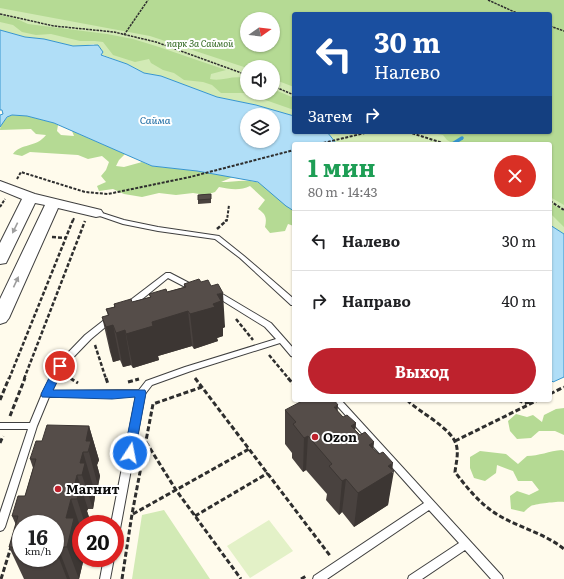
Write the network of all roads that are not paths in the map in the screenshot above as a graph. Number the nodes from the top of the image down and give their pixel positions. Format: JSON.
{"nodes":[{"id":1,"x":0,"y":185,"type":"edge"},
{"id":2,"x":30,"y":197,"type":"junction"},
{"id":3,"x":53,"y":203,"type":"junction"},
{"id":4,"x":88,"y":211,"type":"joint"},
{"id":5,"x":0,"y":259,"type":"edge"},
{"id":6,"x":202,"y":292,"type":"edge"},
{"id":7,"x":217,"y":294,"type":"edge"},
{"id":8,"x":292,"y":301,"type":"edge"},
{"id":9,"x":0,"y":318,"type":"edge"},
{"id":10,"x":281,"y":340,"type":"junction"},
{"id":11,"x":292,"y":352,"type":"edge"},
{"id":12,"x":141,"y":393,"type":"junction"},
{"id":13,"x":46,"y":394,"type":"junction"},
{"id":14,"x":338,"y":402,"type":"edge"},
{"id":15,"x":3,"y":426,"type":"edge"},
{"id":16,"x":33,"y":426,"type":"junction"},
{"id":17,"x":430,"y":504,"type":"junction"},
{"id":18,"x":118,"y":515,"type":"edge"},
{"id":19,"x":0,"y":527,"type":"edge"},
{"id":20,"x":466,"y":544,"type":"junction"},
{"id":21,"x":107,"y":567,"type":"edge"},
{"id":22,"x":105,"y":579,"type":"edge"},
{"id":23,"x":318,"y":579,"type":"edge"},
{"id":24,"x":413,"y":579,"type":"edge"},
{"id":25,"x":498,"y":579,"type":"edge"}],
"edges":[{"from":1,"to":2,"type":"street"},
{"from":2,"to":3,"type":"street"},
{"from":2,"to":5,"type":"street","one_way":true},
{"from":3,"to":4,"type":"street"},
{"from":9,"to":3,"type":"street","one_way":true},
{"from":4,"to":8,"type":"lane"},
{"from":6,"to":13,"type":"lane"},
{"from":7,"to":10,"type":"lane"},
{"from":10,"to":11,"type":"lane"},
{"from":10,"to":12,"type":"lane"},
{"from":12,"to":13,"type":"lane"},
{"from":12,"to":18,"type":"lane"},
{"from":13,"to":16,"type":"lane"},
{"from":14,"to":17,"type":"lane"},
{"from":15,"to":16,"type":"lane"},
{"from":16,"to":19,"type":"lane"},
{"from":17,"to":20,"type":"lane"},
{"from":17,"to":23,"type":"lane"},
{"from":20,"to":24,"type":"lane"},
{"from":20,"to":25,"type":"lane"},
{"from":21,"to":22,"type":"lane"}]}
